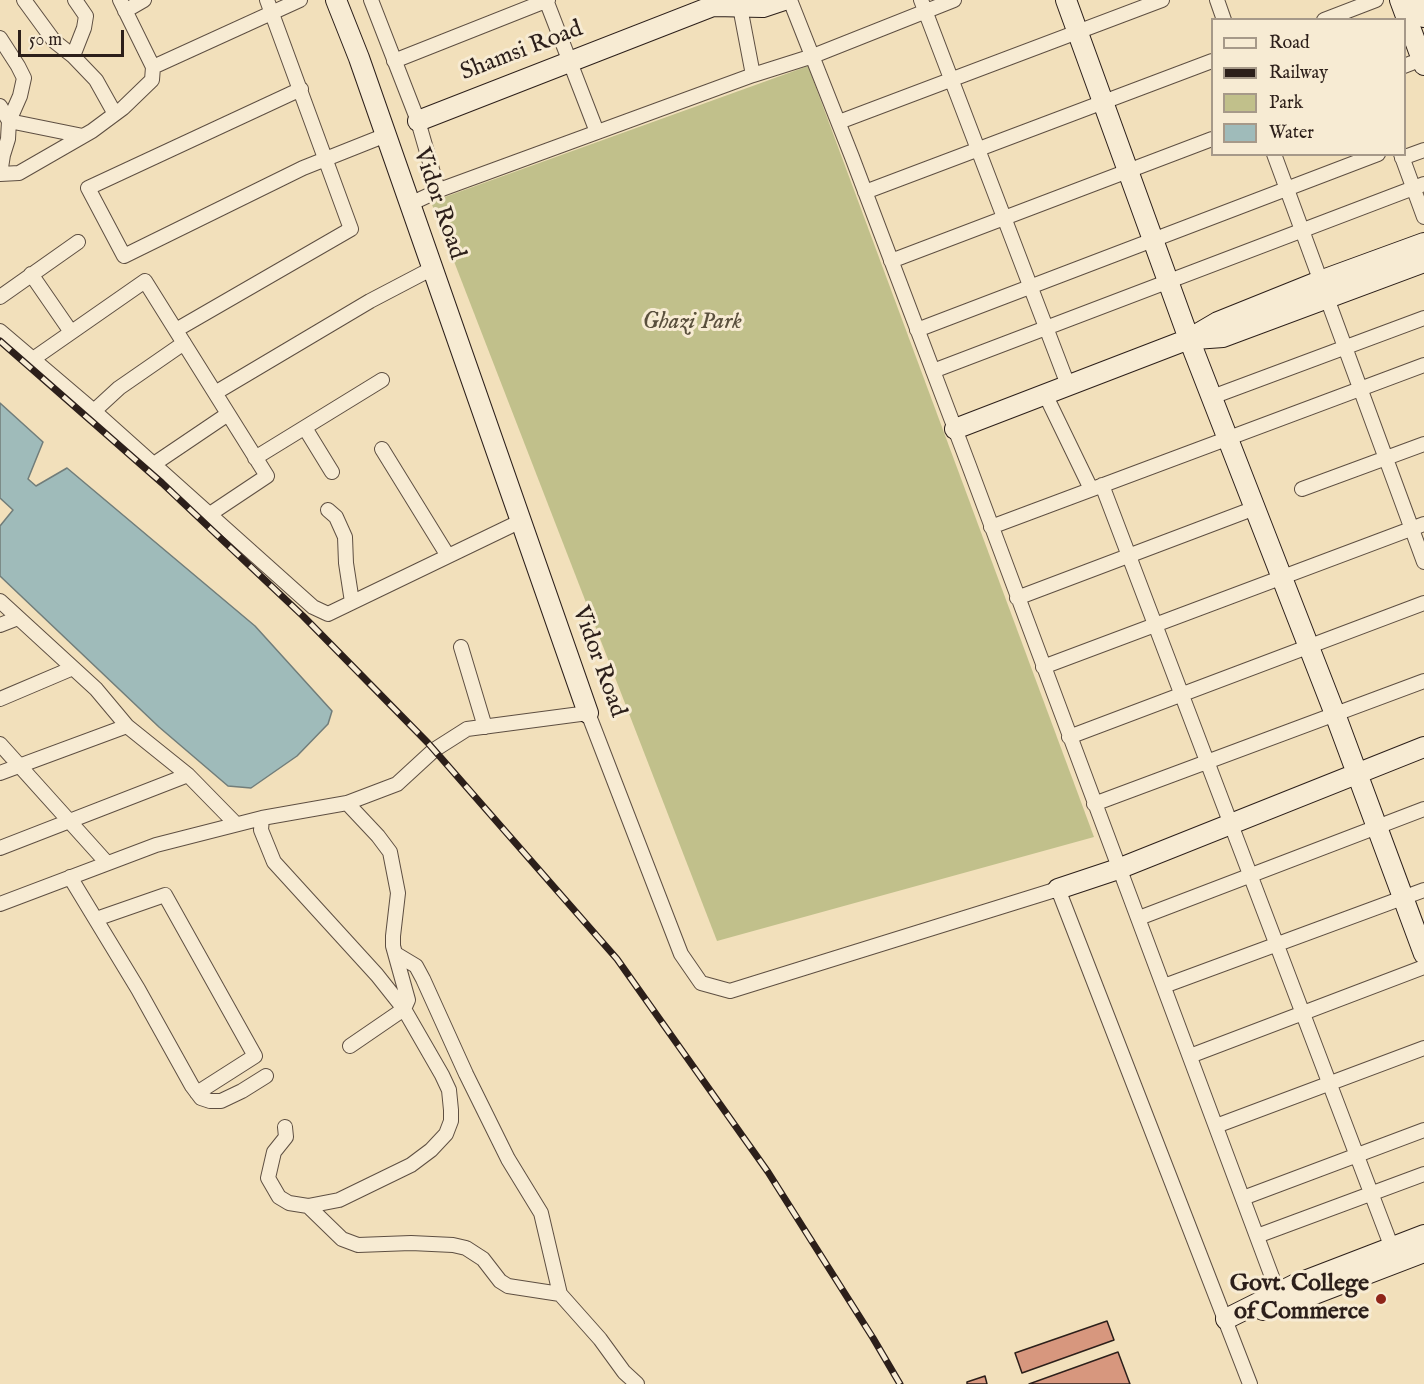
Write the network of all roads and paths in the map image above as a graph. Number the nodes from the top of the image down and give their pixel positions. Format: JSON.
{"nodes":[{"id":1,"x":24,"y":0,"type":"edge"},
{"id":2,"x":75,"y":0,"type":"edge"},
{"id":3,"x":144,"y":0,"type":"edge"},
{"id":4,"x":267,"y":0,"type":"edge"},
{"id":5,"x":300,"y":0,"type":"edge"},
{"id":6,"x":336,"y":0,"type":"edge"},
{"id":7,"x":372,"y":0,"type":"edge"},
{"id":8,"x":546,"y":0,"type":"edge"},
{"id":9,"x":784,"y":0,"type":"edge"},
{"id":10,"x":790,"y":0,"type":"edge"},
{"id":11,"x":954,"y":0,"type":"edge"},
{"id":12,"x":1066,"y":0,"type":"edge"},
{"id":13,"x":1162,"y":0,"type":"edge"},
{"id":14,"x":1216,"y":0,"type":"edge"},
{"id":15,"x":1376,"y":0,"type":"edge"},
{"id":16,"x":1400,"y":0,"type":"edge"},
{"id":17,"x":1418,"y":0,"type":"edge"},
{"id":18,"x":735,"y":4,"type":"edge"},
{"id":19,"x":122,"y":5,"type":"edge"},
{"id":20,"x":923,"y":5,"type":"edge"},
{"id":21,"x":1347,"y":10,"type":"edge"},
{"id":22,"x":273,"y":14,"type":"junction"},
{"id":23,"x":1424,"y":17,"type":"edge"},
{"id":24,"x":1223,"y":18,"type":"edge"},
{"id":25,"x":1329,"y":18,"type":"edge"},
{"id":26,"x":1405,"y":18,"type":"edge"},
{"id":27,"x":1406,"y":23,"type":"edge"},
{"id":28,"x":1077,"y":32,"type":"junction"},
{"id":29,"x":0,"y":38,"type":"edge"},
{"id":30,"x":73,"y":56,"type":"junction"},
{"id":31,"x":813,"y":56,"type":"junction"},
{"id":32,"x":394,"y":61,"type":"junction"},
{"id":33,"x":1211,"y":61,"type":"edge"},
{"id":34,"x":569,"y":62,"type":"junction"},
{"id":35,"x":1417,"y":64,"type":"edge"},
{"id":36,"x":153,"y":68,"type":"junction"},
{"id":37,"x":753,"y":75,"type":"junction"},
{"id":38,"x":951,"y":79,"type":"junction"},
{"id":39,"x":301,"y":89,"type":"junction"},
{"id":40,"x":1103,"y":102,"type":"junction"},
{"id":41,"x":0,"y":106,"type":"edge"},
{"id":42,"x":115,"y":114,"type":"junction"},
{"id":43,"x":9,"y":121,"type":"junction"},
{"id":44,"x":418,"y":121,"type":"junction"},
{"id":45,"x":838,"y":122,"type":"junction"},
{"id":46,"x":597,"y":132,"type":"junction"},
{"id":47,"x":386,"y":135,"type":"junction"},
{"id":48,"x":83,"y":136,"type":"junction"},
{"id":49,"x":1211,"y":139,"type":"edge"},
{"id":50,"x":978,"y":149,"type":"junction"},
{"id":51,"x":1424,"y":150,"type":"edge"},
{"id":52,"x":1406,"y":155,"type":"edge"},
{"id":53,"x":1275,"y":156,"type":"edge"},
{"id":54,"x":1373,"y":156,"type":"edge"},
{"id":55,"x":1402,"y":156,"type":"edge"},
{"id":56,"x":327,"y":158,"type":"junction"},
{"id":57,"x":1128,"y":171,"type":"junction"},
{"id":58,"x":0,"y":174,"type":"edge"},
{"id":59,"x":1419,"y":186,"type":"edge"},
{"id":60,"x":1286,"y":189,"type":"junction"},
{"id":61,"x":438,"y":190,"type":"junction"},
{"id":62,"x":865,"y":192,"type":"junction"},
{"id":63,"x":410,"y":204,"type":"junction"},
{"id":64,"x":1424,"y":217,"type":"edge"},
{"id":65,"x":1004,"y":218,"type":"junction"},
{"id":66,"x":1302,"y":231,"type":"junction"},
{"id":67,"x":1153,"y":240,"type":"junction"},
{"id":68,"x":78,"y":242,"type":"dead end"},
{"id":69,"x":1424,"y":243,"type":"edge"},
{"id":70,"x":891,"y":261,"type":"junction"},
{"id":71,"x":1424,"y":262,"type":"edge"},
{"id":72,"x":433,"y":268,"type":"junction"},
{"id":73,"x":31,"y":274,"type":"junction"},
{"id":74,"x":1168,"y":281,"type":"junction"},
{"id":75,"x":1030,"y":287,"type":"junction"},
{"id":76,"x":1323,"y":290,"type":"junction"},
{"id":77,"x":0,"y":297,"type":"edge"},
{"id":78,"x":1424,"y":318,"type":"edge"},
{"id":79,"x":1046,"y":328,"type":"junction"},
{"id":80,"x":176,"y":330,"type":"junction"},
{"id":81,"x":917,"y":330,"type":"junction"},
{"id":82,"x":0,"y":331,"type":"edge"},
{"id":83,"x":71,"y":332,"type":"junction"},
{"id":84,"x":1189,"y":339,"type":"junction"},
{"id":85,"x":184,"y":343,"type":"junction"},
{"id":86,"x":1345,"y":348,"type":"junction"},
{"id":87,"x":33,"y":359,"type":"junction"},
{"id":88,"x":1424,"y":365,"type":"edge"},
{"id":89,"x":933,"y":371,"type":"junction"},
{"id":90,"x":382,"y":380,"type":"dead end"},
{"id":91,"x":1068,"y":385,"type":"junction"},
{"id":92,"x":1360,"y":388,"type":"junction"},
{"id":93,"x":215,"y":393,"type":"junction"},
{"id":94,"x":1046,"y":394,"type":"junction"},
{"id":95,"x":1212,"y":397,"type":"junction"},
{"id":96,"x":94,"y":411,"type":"junction"},
{"id":97,"x":228,"y":414,"type":"junction"},
{"id":98,"x":305,"y":428,"type":"junction"},
{"id":99,"x":955,"y":429,"type":"junction"},
{"id":100,"x":1228,"y":438,"type":"junction"},
{"id":101,"x":1424,"y":444,"type":"edge"},
{"id":102,"x":382,"y":449,"type":"dead end"},
{"id":103,"x":255,"y":458,"type":"junction"},
{"id":104,"x":1386,"y":458,"type":"junction"},
{"id":105,"x":154,"y":464,"type":"junction"},
{"id":106,"x":332,"y":472,"type":"dead end"},
{"id":107,"x":1097,"y":487,"type":"junction"},
{"id":108,"x":1302,"y":489,"type":"dead end"},
{"id":109,"x":1255,"y":508,"type":"junction"},
{"id":110,"x":328,"y":510,"type":"dead end"},
{"id":111,"x":210,"y":514,"type":"junction"},
{"id":112,"x":521,"y":521,"type":"junction"},
{"id":113,"x":1418,"y":526,"type":"edge"},
{"id":114,"x":992,"y":527,"type":"junction"},
{"id":115,"x":1129,"y":555,"type":"junction"},
{"id":116,"x":448,"y":556,"type":"junction"},
{"id":117,"x":1424,"y":562,"type":"edge"},
{"id":118,"x":1282,"y":578,"type":"junction"},
{"id":119,"x":1017,"y":598,"type":"junction"},
{"id":120,"x":0,"y":601,"type":"edge"},
{"id":121,"x":352,"y":602,"type":"junction"},
{"id":122,"x":1424,"y":603,"type":"edge"},
{"id":123,"x":18,"y":618,"type":"junction"},
{"id":124,"x":0,"y":625,"type":"edge"},
{"id":125,"x":1155,"y":625,"type":"junction"},
{"id":126,"x":1309,"y":646,"type":"junction"},
{"id":127,"x":461,"y":647,"type":"dead end"},
{"id":128,"x":1043,"y":667,"type":"junction"},
{"id":129,"x":73,"y":668,"type":"junction"},
{"id":130,"x":1424,"y":681,"type":"edge"},
{"id":131,"x":1182,"y":694,"type":"junction"},
{"id":132,"x":0,"y":699,"type":"edge"},
{"id":133,"x":588,"y":713,"type":"junction"},
{"id":134,"x":1335,"y":714,"type":"junction"},
{"id":135,"x":127,"y":726,"type":"junction"},
{"id":136,"x":485,"y":727,"type":"junction"},
{"id":137,"x":1069,"y":737,"type":"junction"},
{"id":138,"x":0,"y":744,"type":"edge"},
{"id":139,"x":1424,"y":747,"type":"edge"},
{"id":140,"x":1207,"y":762,"type":"junction"},
{"id":141,"x":20,"y":766,"type":"junction"},
{"id":142,"x":0,"y":773,"type":"edge"},
{"id":143,"x":1356,"y":773,"type":"junction"},
{"id":144,"x":188,"y":776,"type":"junction"},
{"id":145,"x":347,"y":803,"type":"junction"},
{"id":146,"x":1094,"y":804,"type":"junction"},
{"id":147,"x":1424,"y":809,"type":"edge"},
{"id":148,"x":262,"y":818,"type":"junction"},
{"id":149,"x":68,"y":820,"type":"junction"},
{"id":150,"x":1231,"y":824,"type":"junction"},
{"id":151,"x":236,"y":825,"type":"junction"},
{"id":152,"x":1376,"y":828,"type":"junction"},
{"id":153,"x":0,"y":848,"type":"edge"},
{"id":154,"x":107,"y":863,"type":"junction"},
{"id":155,"x":1118,"y":869,"type":"junction"},
{"id":156,"x":1250,"y":875,"type":"junction"},
{"id":157,"x":70,"y":877,"type":"junction"},
{"id":158,"x":1058,"y":889,"type":"junction"},
{"id":159,"x":1424,"y":890,"type":"edge"},
{"id":160,"x":1402,"y":898,"type":"junction"},
{"id":161,"x":0,"y":904,"type":"edge"},
{"id":162,"x":1139,"y":918,"type":"junction"},
{"id":163,"x":96,"y":919,"type":"junction"},
{"id":164,"x":1277,"y":945,"type":"junction"},
{"id":165,"x":396,"y":954,"type":"junction"},
{"id":166,"x":1424,"y":954,"type":"edge"},
{"id":167,"x":1424,"y":967,"type":"edge"},
{"id":168,"x":1164,"y":987,"type":"junction"},
{"id":169,"x":404,"y":1009,"type":"junction"},
{"id":170,"x":1303,"y":1014,"type":"junction"},
{"id":171,"x":350,"y":1046,"type":"dead end"},
{"id":172,"x":1424,"y":1048,"type":"edge"},
{"id":173,"x":1190,"y":1056,"type":"junction"},
{"id":174,"x":266,"y":1076,"type":"dead end"},
{"id":175,"x":1330,"y":1084,"type":"junction"},
{"id":176,"x":198,"y":1093,"type":"junction"},
{"id":177,"x":1216,"y":1126,"type":"junction"},
{"id":178,"x":285,"y":1127,"type":"dead end"},
{"id":179,"x":1424,"y":1130,"type":"edge"},
{"id":180,"x":1357,"y":1155,"type":"junction"},
{"id":181,"x":1424,"y":1173,"type":"edge"},
{"id":182,"x":1371,"y":1194,"type":"junction"},
{"id":183,"x":1243,"y":1198,"type":"junction"},
{"id":184,"x":308,"y":1206,"type":"junction"},
{"id":185,"x":1424,"y":1235,"type":"edge"},
{"id":186,"x":1257,"y":1236,"type":"junction"},
{"id":187,"x":1392,"y":1248,"type":"junction"},
{"id":188,"x":1424,"y":1252,"type":"edge"},
{"id":189,"x":1278,"y":1293,"type":"junction"},
{"id":190,"x":560,"y":1294,"type":"junction"},
{"id":191,"x":1226,"y":1319,"type":"junction"},
{"id":192,"x":637,"y":1384,"type":"edge"},
{"id":193,"x":1250,"y":1384,"type":"edge"}],
"edges":[{"from":1,"to":30,"type":"street"},
{"from":2,"to":30,"type":"street"},
{"from":3,"to":19,"type":"street"},
{"from":4,"to":22,"type":"street"},
{"from":5,"to":22,"type":"street"},
{"from":6,"to":47,"type":"street","name":"Vidor Road"},
{"from":7,"to":32,"type":"street"},
{"from":8,"to":32,"type":"street"},
{"from":8,"to":34,"type":"street"},
{"from":9,"to":18,"type":"street","name":"Shamsi Road"},
{"from":10,"to":31,"type":"street"},
{"from":11,"to":20,"type":"street"},
{"from":12,"to":28,"type":"street"},
{"from":13,"to":28,"type":"street"},
{"from":14,"to":24,"type":"street"},
{"from":15,"to":21,"type":"street"},
{"from":16,"to":26,"type":"street"},
{"from":17,"to":23,"type":"street"},
{"from":18,"to":34,"type":"street","name":"Shamsi Road"},
{"from":18,"to":37,"type":"street"},
{"from":19,"to":36,"type":"street"},
{"from":20,"to":31,"type":"street"},
{"from":20,"to":38,"type":"street"},
{"from":21,"to":25,"type":"street"},
{"from":22,"to":36,"type":"street"},
{"from":22,"to":39,"type":"street"},
{"from":27,"to":35,"type":"street"},
{"from":28,"to":38,"type":"street"},
{"from":28,"to":40,"type":"street"},
{"from":29,"to":43,"type":"street"},
{"from":30,"to":42,"type":"street"},
{"from":31,"to":37,"type":"street"},
{"from":31,"to":45,"type":"street"},
{"from":32,"to":44,"type":"street"},
{"from":33,"to":40,"type":"street"},
{"from":34,"to":44,"type":"street","name":"Shamsi Road"},
{"from":34,"to":46,"type":"street"},
{"from":36,"to":42,"type":"street"},
{"from":37,"to":46,"type":"street"},
{"from":38,"to":45,"type":"street"},
{"from":38,"to":50,"type":"street"},
{"from":39,"to":56,"type":"street"},
{"from":39,"to":56,"type":"street"},
{"from":40,"to":50,"type":"street"},
{"from":40,"to":57,"type":"street"},
{"from":41,"to":43,"type":"street"},
{"from":42,"to":48,"type":"street"},
{"from":43,"to":48,"type":"street"},
{"from":43,"to":58,"type":"street"},
{"from":44,"to":61,"type":"street"},
{"from":45,"to":62,"type":"street"},
{"from":46,"to":61,"type":"street"},
{"from":47,"to":56,"type":"street"},
{"from":47,"to":63,"type":"street","name":"Vidor Road"},
{"from":48,"to":58,"type":"street"},
{"from":49,"to":57,"type":"street"},
{"from":50,"to":62,"type":"street"},
{"from":50,"to":65,"type":"street"},
{"from":51,"to":52,"type":"street"},
{"from":53,"to":60,"type":"street"},
{"from":54,"to":60,"type":"street"},
{"from":55,"to":59,"type":"street"},
{"from":56,"to":80,"type":"street"},
{"from":57,"to":65,"type":"street"},
{"from":57,"to":67,"type":"street"},
{"from":59,"to":64,"type":"street"},
{"from":59,"to":66,"type":"street"},
{"from":60,"to":66,"type":"street"},
{"from":60,"to":67,"type":"street"},
{"from":61,"to":63,"type":"street"},
{"from":62,"to":70,"type":"street"},
{"from":63,"to":72,"type":"street","name":"Vidor Road"},
{"from":65,"to":70,"type":"street"},
{"from":65,"to":75,"type":"street"},
{"from":66,"to":74,"type":"street"},
{"from":66,"to":76,"type":"street"},
{"from":67,"to":74,"type":"street"},
{"from":67,"to":75,"type":"street"},
{"from":68,"to":73,"type":"street"},
{"from":69,"to":76,"type":"street"},
{"from":70,"to":81,"type":"street"},
{"from":71,"to":76,"type":"street"},
{"from":72,"to":93,"type":"street"},
{"from":72,"to":112,"type":"street","name":"Vidor Road"},
{"from":73,"to":77,"type":"street"},
{"from":73,"to":83,"type":"street"},
{"from":74,"to":79,"type":"street"},
{"from":74,"to":84,"type":"street"},
{"from":75,"to":79,"type":"street"},
{"from":75,"to":81,"type":"street"},
{"from":76,"to":84,"type":"street"},
{"from":76,"to":86,"type":"street"},
{"from":78,"to":86,"type":"street"},
{"from":79,"to":89,"type":"street"},
{"from":79,"to":91,"type":"street"},
{"from":80,"to":83,"type":"street"},
{"from":80,"to":85,"type":"street"},
{"from":81,"to":89,"type":"street"},
{"from":82,"to":87,"type":"street"},
{"from":83,"to":87,"type":"street"},
{"from":84,"to":91,"type":"street"},
{"from":84,"to":95,"type":"street"},
{"from":85,"to":93,"type":"street"},
{"from":85,"to":96,"type":"street"},
{"from":86,"to":92,"type":"street"},
{"from":86,"to":95,"type":"street"},
{"from":87,"to":96,"type":"street"},
{"from":88,"to":92,"type":"street"},
{"from":89,"to":99,"type":"street"},
{"from":90,"to":98,"type":"street"},
{"from":91,"to":94,"type":"street"},
{"from":92,"to":100,"type":"street"},
{"from":92,"to":104,"type":"street"},
{"from":93,"to":97,"type":"street"},
{"from":94,"to":99,"type":"street"},
{"from":94,"to":107,"type":"street"},
{"from":95,"to":100,"type":"street"},
{"from":96,"to":105,"type":"street"},
{"from":97,"to":103,"type":"street"},
{"from":97,"to":105,"type":"street"},
{"from":98,"to":103,"type":"street"},
{"from":98,"to":106,"type":"street"},
{"from":99,"to":114,"type":"street"},
{"from":100,"to":107,"type":"street"},
{"from":100,"to":109,"type":"street"},
{"from":101,"to":104,"type":"street"},
{"from":102,"to":116,"type":"street"},
{"from":103,"to":111,"type":"street"},
{"from":104,"to":108,"type":"street"},
{"from":104,"to":113,"type":"street"},
{"from":105,"to":111,"type":"street"},
{"from":107,"to":114,"type":"street"},
{"from":107,"to":115,"type":"street"},
{"from":109,"to":115,"type":"street"},
{"from":109,"to":118,"type":"street"},
{"from":110,"to":121,"type":"street"},
{"from":111,"to":121,"type":"street"},
{"from":112,"to":116,"type":"street"},
{"from":112,"to":133,"type":"street","name":"Vidor Road"},
{"from":113,"to":117,"type":"street"},
{"from":113,"to":118,"type":"street"},
{"from":114,"to":119,"type":"street"},
{"from":115,"to":119,"type":"street"},
{"from":115,"to":125,"type":"street"},
{"from":116,"to":121,"type":"street"},
{"from":118,"to":125,"type":"street"},
{"from":118,"to":126,"type":"street"},
{"from":119,"to":128,"type":"street"},
{"from":120,"to":123,"type":"street"},
{"from":122,"to":126,"type":"street"},
{"from":123,"to":124,"type":"street"},
{"from":123,"to":129,"type":"street"},
{"from":125,"to":128,"type":"street"},
{"from":125,"to":131,"type":"street"},
{"from":126,"to":131,"type":"street"},
{"from":126,"to":134,"type":"street"},
{"from":127,"to":136,"type":"street"},
{"from":128,"to":137,"type":"street"},
{"from":129,"to":132,"type":"street"},
{"from":129,"to":135,"type":"street"},
{"from":130,"to":134,"type":"street"},
{"from":131,"to":137,"type":"street"},
{"from":131,"to":140,"type":"street"},
{"from":133,"to":136,"type":"street"},
{"from":133,"to":158,"type":"street","name":"Vidor Road"},
{"from":134,"to":140,"type":"street"},
{"from":134,"to":143,"type":"street"},
{"from":135,"to":141,"type":"street"},
{"from":135,"to":144,"type":"street"},
{"from":136,"to":145,"type":"street"},
{"from":137,"to":146,"type":"street"},
{"from":138,"to":141,"type":"street"},
{"from":139,"to":143,"type":"street"},
{"from":140,"to":146,"type":"street"},
{"from":140,"to":150,"type":"street"},
{"from":141,"to":142,"type":"street"},
{"from":141,"to":149,"type":"street"},
{"from":143,"to":150,"type":"street"},
{"from":143,"to":152,"type":"street"},
{"from":144,"to":149,"type":"street"},
{"from":144,"to":151,"type":"street"},
{"from":145,"to":148,"type":"street"},
{"from":145,"to":165,"type":"street"},
{"from":146,"to":155,"type":"street"},
{"from":147,"to":152,"type":"street"},
{"from":148,"to":151,"type":"street"},
{"from":148,"to":169,"type":"street"},
{"from":149,"to":153,"type":"street"},
{"from":149,"to":154,"type":"street"},
{"from":150,"to":155,"type":"street"},
{"from":150,"to":156,"type":"street"},
{"from":151,"to":154,"type":"street"},
{"from":152,"to":156,"type":"street"},
{"from":152,"to":160,"type":"street"},
{"from":154,"to":157,"type":"street"},
{"from":155,"to":158,"type":"street"},
{"from":155,"to":162,"type":"street"},
{"from":156,"to":162,"type":"street"},
{"from":156,"to":164,"type":"street"},
{"from":157,"to":161,"type":"street"},
{"from":157,"to":163,"type":"street"},
{"from":158,"to":191,"type":"street"},
{"from":159,"to":160,"type":"street"},
{"from":160,"to":164,"type":"street"},
{"from":160,"to":166,"type":"street"},
{"from":162,"to":168,"type":"street"},
{"from":163,"to":176,"type":"street"},
{"from":163,"to":176,"type":"street"},
{"from":164,"to":168,"type":"street"},
{"from":164,"to":170,"type":"street"},
{"from":165,"to":169,"type":"street"},
{"from":165,"to":190,"type":"street"},
{"from":167,"to":170,"type":"street"},
{"from":168,"to":173,"type":"street"},
{"from":169,"to":171,"type":"street"},
{"from":169,"to":184,"type":"street"},
{"from":170,"to":173,"type":"street"},
{"from":170,"to":175,"type":"street"},
{"from":172,"to":175,"type":"street"},
{"from":173,"to":177,"type":"street"},
{"from":174,"to":176,"type":"street"},
{"from":175,"to":177,"type":"street"},
{"from":175,"to":180,"type":"street"},
{"from":177,"to":183,"type":"street"},
{"from":178,"to":184,"type":"street"},
{"from":179,"to":180,"type":"street"},
{"from":180,"to":182,"type":"street"},
{"from":180,"to":183,"type":"street"},
{"from":181,"to":182,"type":"street"},
{"from":182,"to":186,"type":"street"},
{"from":182,"to":187,"type":"street"},
{"from":183,"to":186,"type":"street"},
{"from":184,"to":190,"type":"street"},
{"from":185,"to":187,"type":"street"},
{"from":186,"to":189,"type":"street"},
{"from":187,"to":189,"type":"street"},
{"from":188,"to":191,"type":"street"},
{"from":189,"to":191,"type":"street"},
{"from":190,"to":192,"type":"street"},
{"from":191,"to":193,"type":"street"}]}
